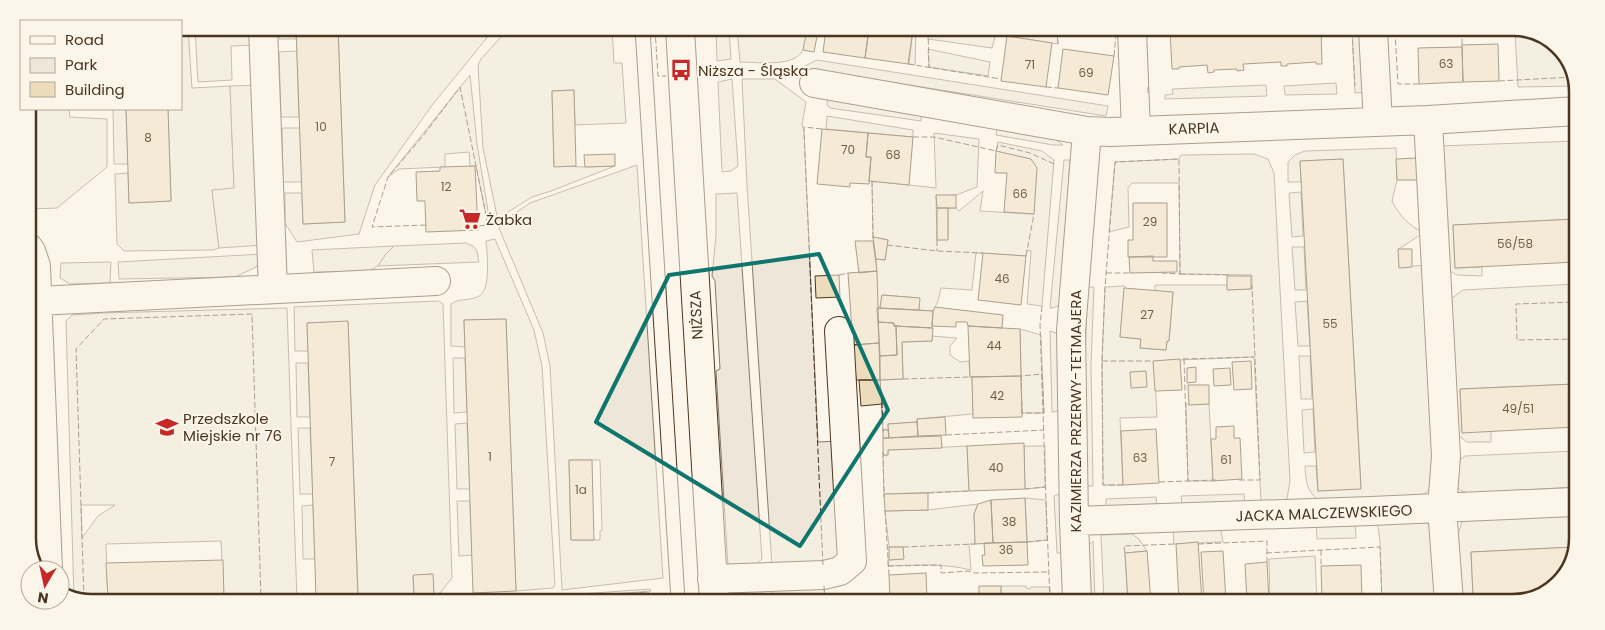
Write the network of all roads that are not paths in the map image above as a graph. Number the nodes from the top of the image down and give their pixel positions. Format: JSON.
{"nodes":[{"id":1,"x":263,"y":36,"type":"edge"},
{"id":2,"x":680,"y":36,"type":"edge"},
{"id":3,"x":1132,"y":36,"type":"edge"},
{"id":4,"x":1373,"y":36,"type":"edge"},
{"id":5,"x":814,"y":83,"type":"dead end"},
{"id":6,"x":1569,"y":111,"type":"edge"},
{"id":7,"x":1428,"y":120,"type":"junction"},
{"id":8,"x":1378,"y":122,"type":"junction"},
{"id":9,"x":1086,"y":131,"type":"junction"},
{"id":10,"x":1136,"y":131,"type":"junction"},
{"id":11,"x":36,"y":266,"type":"edge"},
{"id":12,"x":436,"y":281,"type":"dead end"},
{"id":13,"x":274,"y":289,"type":"junction"},
{"id":14,"x":38,"y":301,"type":"junction"},
{"id":15,"x":838,"y":330,"type":"dead end"},
{"id":16,"x":1569,"y":502,"type":"edge"},
{"id":17,"x":1442,"y":508,"type":"junction"},
{"id":18,"x":1074,"y":521,"type":"junction"},
{"id":19,"x":48,"y":560,"type":"edge"},
{"id":20,"x":713,"y":590,"type":"edge"},
{"id":21,"x":1077,"y":594,"type":"edge"},
{"id":22,"x":1448,"y":594,"type":"edge"}],
"edges":[{"from":1,"to":13,"type":"street"},
{"from":2,"to":20,"type":"street","name":"NIŻSZA"},
{"from":3,"to":10,"type":"street"},
{"from":4,"to":8,"type":"street"},
{"from":5,"to":9,"type":"street","name":"KARPIA"},
{"from":6,"to":7,"type":"street","name":"KARPIA"},
{"from":7,"to":8,"type":"street","name":"KARPIA"},
{"from":7,"to":17,"type":"street"},
{"from":8,"to":10,"type":"street","name":"KARPIA"},
{"from":9,"to":10,"type":"street","name":"KARPIA"},
{"from":9,"to":18,"type":"street","name":"KAZIMIERZA PRZERWY-TETMAJERA"},
{"from":11,"to":14,"type":"street"},
{"from":12,"to":13,"type":"street"},
{"from":13,"to":14,"type":"street"},
{"from":14,"to":19,"type":"street"},
{"from":15,"to":20,"type":"street"},
{"from":16,"to":17,"type":"street","name":"JACKA MALCZEWSKIEGO"},
{"from":17,"to":18,"type":"street","name":"JACKA MALCZEWSKIEGO"},
{"from":17,"to":22,"type":"street"},
{"from":18,"to":21,"type":"street","name":"KAZIMIERZA PRZERWY-TETMAJERA"}]}
